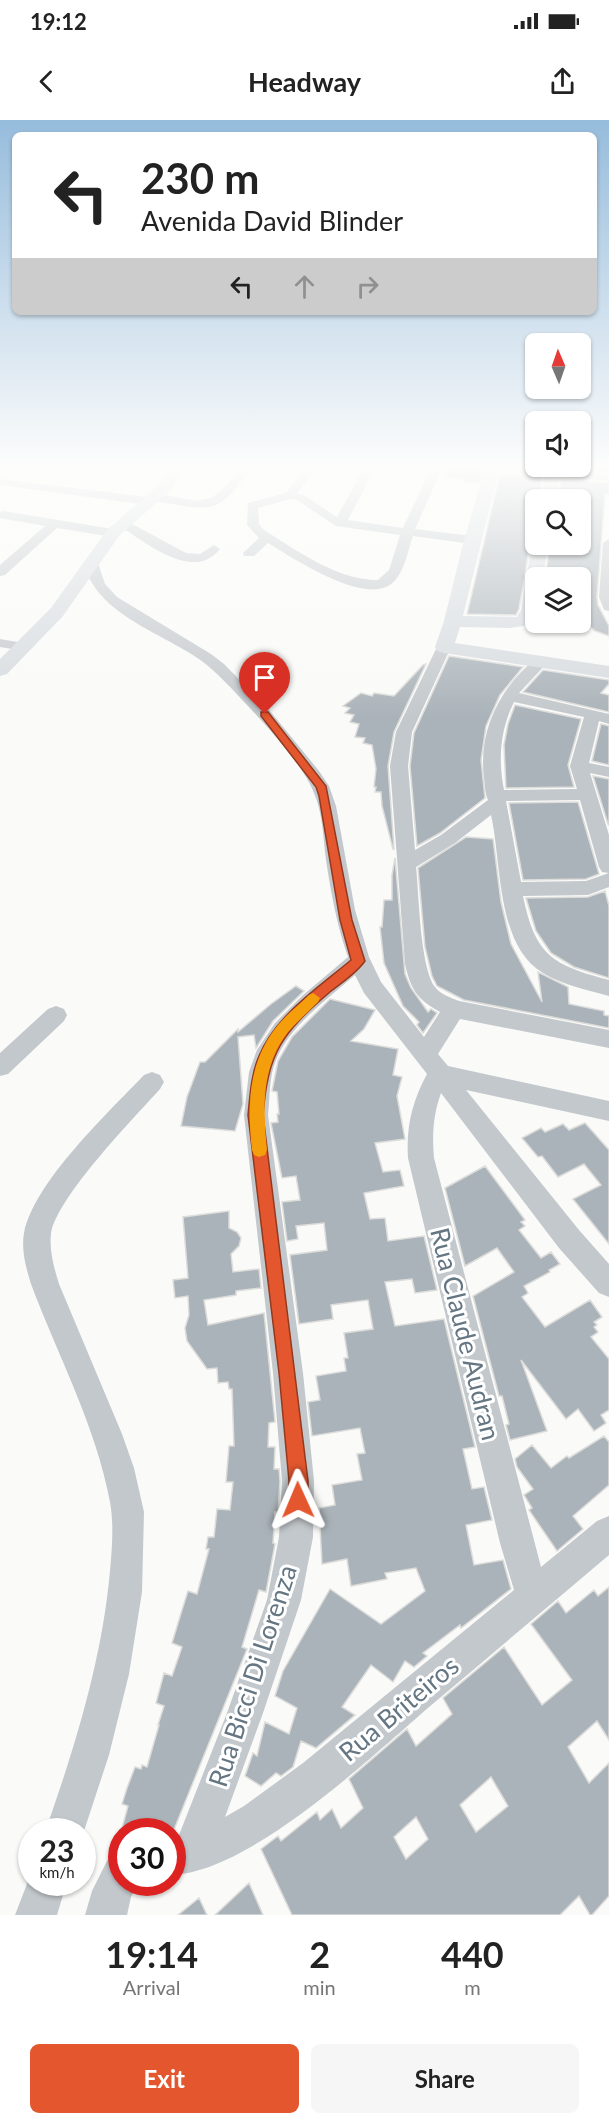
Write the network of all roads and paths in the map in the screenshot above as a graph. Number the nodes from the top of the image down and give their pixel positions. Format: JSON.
{"nodes":[{"id":1,"x":25,"y":550,"type":"edge"},
{"id":2,"x":101,"y":550,"type":"edge"},
{"id":3,"x":167,"y":550,"type":"edge"},
{"id":4,"x":213,"y":550,"type":"edge"},
{"id":5,"x":253,"y":550,"type":"edge"},
{"id":6,"x":290,"y":550,"type":"edge"},
{"id":7,"x":408,"y":550,"type":"edge"},
{"id":8,"x":470,"y":550,"type":"edge"},
{"id":9,"x":609,"y":552,"type":"edge"},
{"id":10,"x":249,"y":553,"type":"dead end"},
{"id":11,"x":538,"y":555,"type":"edge"},
{"id":12,"x":91,"y":563,"type":"junction"},
{"id":13,"x":0,"y":572,"type":"edge"},
{"id":14,"x":609,"y":607,"type":"edge"},
{"id":15,"x":453,"y":621,"type":"junction"},
{"id":16,"x":0,"y":643,"type":"edge"},
{"id":17,"x":24,"y":647,"type":"junction"},
{"id":18,"x":444,"y":647,"type":"junction"},
{"id":19,"x":541,"y":661,"type":"junction"},
{"id":20,"x":0,"y":670,"type":"edge"},
{"id":21,"x":609,"y":672,"type":"edge"},
{"id":22,"x":509,"y":696,"type":"junction"},
{"id":23,"x":601,"y":716,"type":"edge"},
{"id":24,"x":579,"y":766,"type":"junction"},
{"id":25,"x":609,"y":772,"type":"edge"},
{"id":26,"x":586,"y":794,"type":"junction"},
{"id":27,"x":496,"y":799,"type":"junction"},
{"id":28,"x":603,"y":832,"type":"edge"},
{"id":29,"x":408,"y":863,"type":"junction"},
{"id":30,"x":609,"y":867,"type":"edge"},
{"id":31,"x":609,"y":880,"type":"edge"},
{"id":32,"x":513,"y":889,"type":"junction"},
{"id":33,"x":352,"y":941,"type":"junction"},
{"id":34,"x":609,"y":988,"type":"edge"},
{"id":35,"x":454,"y":1009,"type":"junction"},
{"id":36,"x":56,"y":1015,"type":"dead end"},
{"id":37,"x":609,"y":1039,"type":"edge"},
{"id":38,"x":432,"y":1064,"type":"junction"},
{"id":39,"x":0,"y":1067,"type":"edge"},
{"id":40,"x":152,"y":1082,"type":"dead end"},
{"id":41,"x":609,"y":1111,"type":"edge"},
{"id":42,"x":609,"y":1284,"type":"edge"},
{"id":43,"x":609,"y":1533,"type":"edge"},
{"id":44,"x":533,"y":1595,"type":"junction"},
{"id":45,"x":70,"y":1818,"type":"edge"},
{"id":46,"x":186,"y":1846,"type":"edge"},
{"id":47,"x":186,"y":1854,"type":"edge"},
{"id":48,"x":42,"y":1896,"type":"edge"},
{"id":49,"x":36,"y":1915,"type":"edge"}],
"edges":[{"from":1,"to":13,"type":"street"},
{"from":2,"to":12,"type":"main road"},
{"from":3,"to":4,"type":"street"},
{"from":5,"to":10,"type":"street"},
{"from":6,"to":7,"type":"street"},
{"from":8,"to":15,"type":"main road"},
{"from":9,"to":14,"type":"street"},
{"from":11,"to":15,"type":"main road"},
{"from":12,"to":17,"type":"main road"},
{"from":12,"to":33,"type":"street"},
{"from":15,"to":18,"type":"main road"},
{"from":16,"to":17,"type":"street"},
{"from":17,"to":20,"type":"main road"},
{"from":18,"to":19,"type":"main road"},
{"from":18,"to":29,"type":"street"},
{"from":19,"to":21,"type":"main road"},
{"from":19,"to":22,"type":"street"},
{"from":22,"to":23,"type":"street"},
{"from":22,"to":27,"type":"street"},
{"from":23,"to":24,"type":"street"},
{"from":24,"to":25,"type":"street"},
{"from":24,"to":26,"type":"street"},
{"from":26,"to":27,"type":"street"},
{"from":26,"to":28,"type":"street"},
{"from":27,"to":29,"type":"street"},
{"from":27,"to":32,"type":"street"},
{"from":28,"to":30,"type":"street"},
{"from":29,"to":35,"type":"street"},
{"from":31,"to":32,"type":"street"},
{"from":32,"to":34,"type":"street"},
{"from":33,"to":38,"type":"street"},
{"from":33,"to":46,"type":"street","name":"Rua Bicci Di Lorenza"},
{"from":35,"to":37,"type":"street"},
{"from":35,"to":38,"type":"street","name":"Rua Claude Audran"},
{"from":36,"to":39,"type":"street"},
{"from":38,"to":41,"type":"street"},
{"from":38,"to":42,"type":"street"},
{"from":38,"to":44,"type":"street","name":"Rua Claude Audran"},
{"from":40,"to":45,"type":"street"},
{"from":43,"to":44,"type":"street","name":"Rua Briteiros"},
{"from":44,"to":47,"type":"street","name":"Rua Briteiros"},
{"from":48,"to":49,"type":"street"}]}
